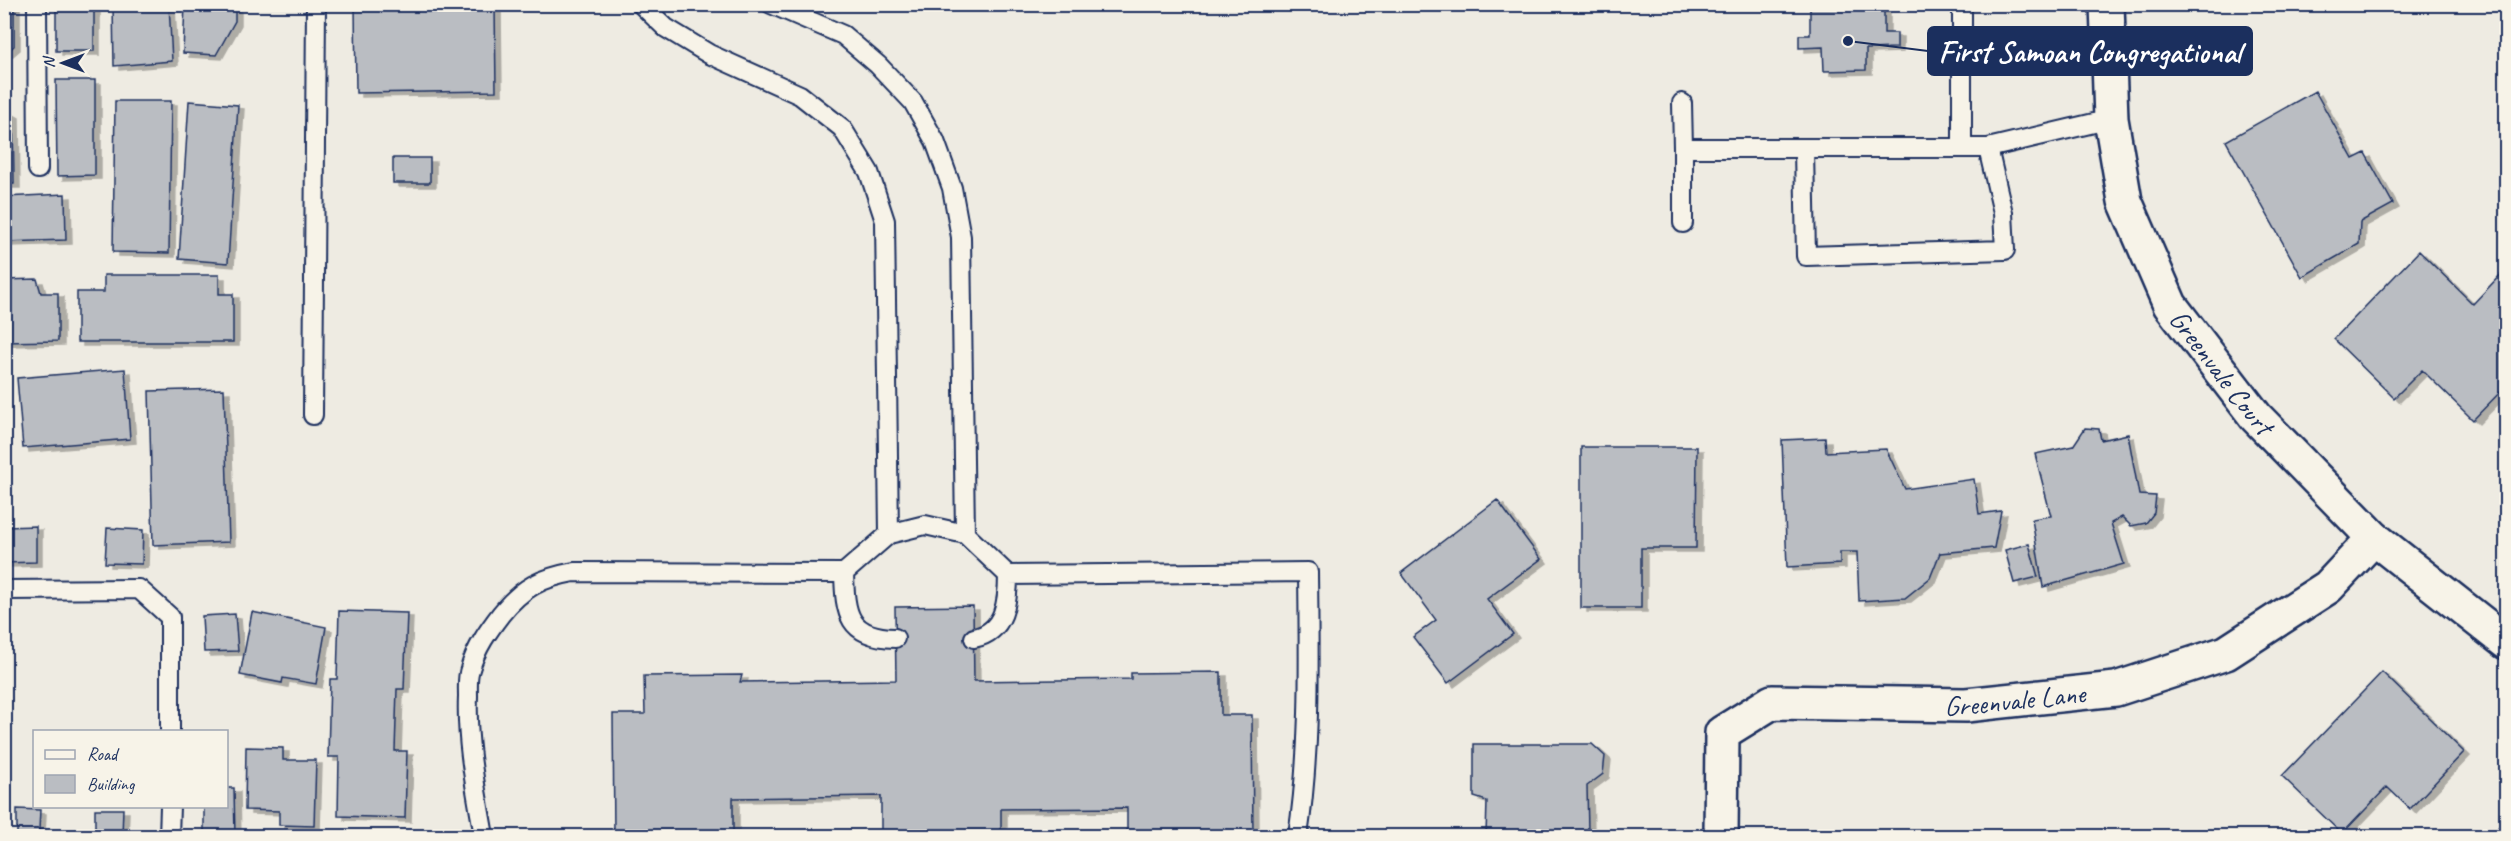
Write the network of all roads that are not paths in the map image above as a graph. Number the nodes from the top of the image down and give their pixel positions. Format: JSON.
{"nodes":[{"id":1,"x":37,"y":4,"type":"edge"},
{"id":2,"x":316,"y":4,"type":"edge"},
{"id":3,"x":641,"y":4,"type":"edge"},
{"id":4,"x":771,"y":4,"type":"edge"},
{"id":5,"x":1962,"y":4,"type":"edge"},
{"id":6,"x":2107,"y":4,"type":"edge"},
{"id":7,"x":1682,"y":103,"type":"dead end"},
{"id":8,"x":2111,"y":119,"type":"junction"},
{"id":9,"x":1683,"y":148,"type":"junction"},
{"id":10,"x":1962,"y":148,"type":"junction"},
{"id":11,"x":1988,"y":148,"type":"junction"},
{"id":12,"x":1804,"y":149,"type":"junction"},
{"id":13,"x":38,"y":169,"type":"dead end"},
{"id":14,"x":1683,"y":223,"type":"dead end"},
{"id":15,"x":313,"y":416,"type":"dead end"},
{"id":16,"x":889,"y":534,"type":"junction"},
{"id":17,"x":965,"y":534,"type":"junction"},
{"id":18,"x":2374,"y":538,"type":"junction"},
{"id":19,"x":844,"y":573,"type":"junction"},
{"id":20,"x":1008,"y":575,"type":"junction"},
{"id":21,"x":4,"y":590,"type":"edge"},
{"id":22,"x":895,"y":638,"type":"dead end"},
{"id":23,"x":974,"y":638,"type":"dead end"},
{"id":24,"x":2506,"y":642,"type":"edge"},
{"id":25,"x":170,"y":730,"type":"edge"},
{"id":26,"x":170,"y":808,"type":"edge"},
{"id":27,"x":170,"y":837,"type":"edge"},
{"id":28,"x":484,"y":837,"type":"edge"},
{"id":29,"x":1298,"y":837,"type":"edge"},
{"id":30,"x":1720,"y":837,"type":"edge"}],
"edges":[{"from":1,"to":13,"type":"lane"},
{"from":2,"to":15,"type":"lane"},
{"from":3,"to":16,"type":"lane"},
{"from":4,"to":17,"type":"lane"},
{"from":5,"to":10,"type":"lane"},
{"from":6,"to":8,"type":"street","name":"Greenvale Court"},
{"from":7,"to":9,"type":"lane"},
{"from":8,"to":11,"type":"lane"},
{"from":8,"to":18,"type":"street","name":"Greenvale Court"},
{"from":9,"to":12,"type":"lane"},
{"from":9,"to":14,"type":"lane"},
{"from":10,"to":11,"type":"lane"},
{"from":10,"to":12,"type":"lane"},
{"from":11,"to":12,"type":"lane"},
{"from":16,"to":17,"type":"lane"},
{"from":16,"to":19,"type":"lane"},
{"from":17,"to":20,"type":"lane"},
{"from":18,"to":24,"type":"street","name":"Greenvale Court"},
{"from":18,"to":30,"type":"street","name":"Greenvale Lane"},
{"from":19,"to":22,"type":"lane"},
{"from":19,"to":28,"type":"lane"},
{"from":20,"to":23,"type":"lane"},
{"from":20,"to":29,"type":"lane"},
{"from":21,"to":25,"type":"lane"},
{"from":26,"to":27,"type":"lane"}]}
